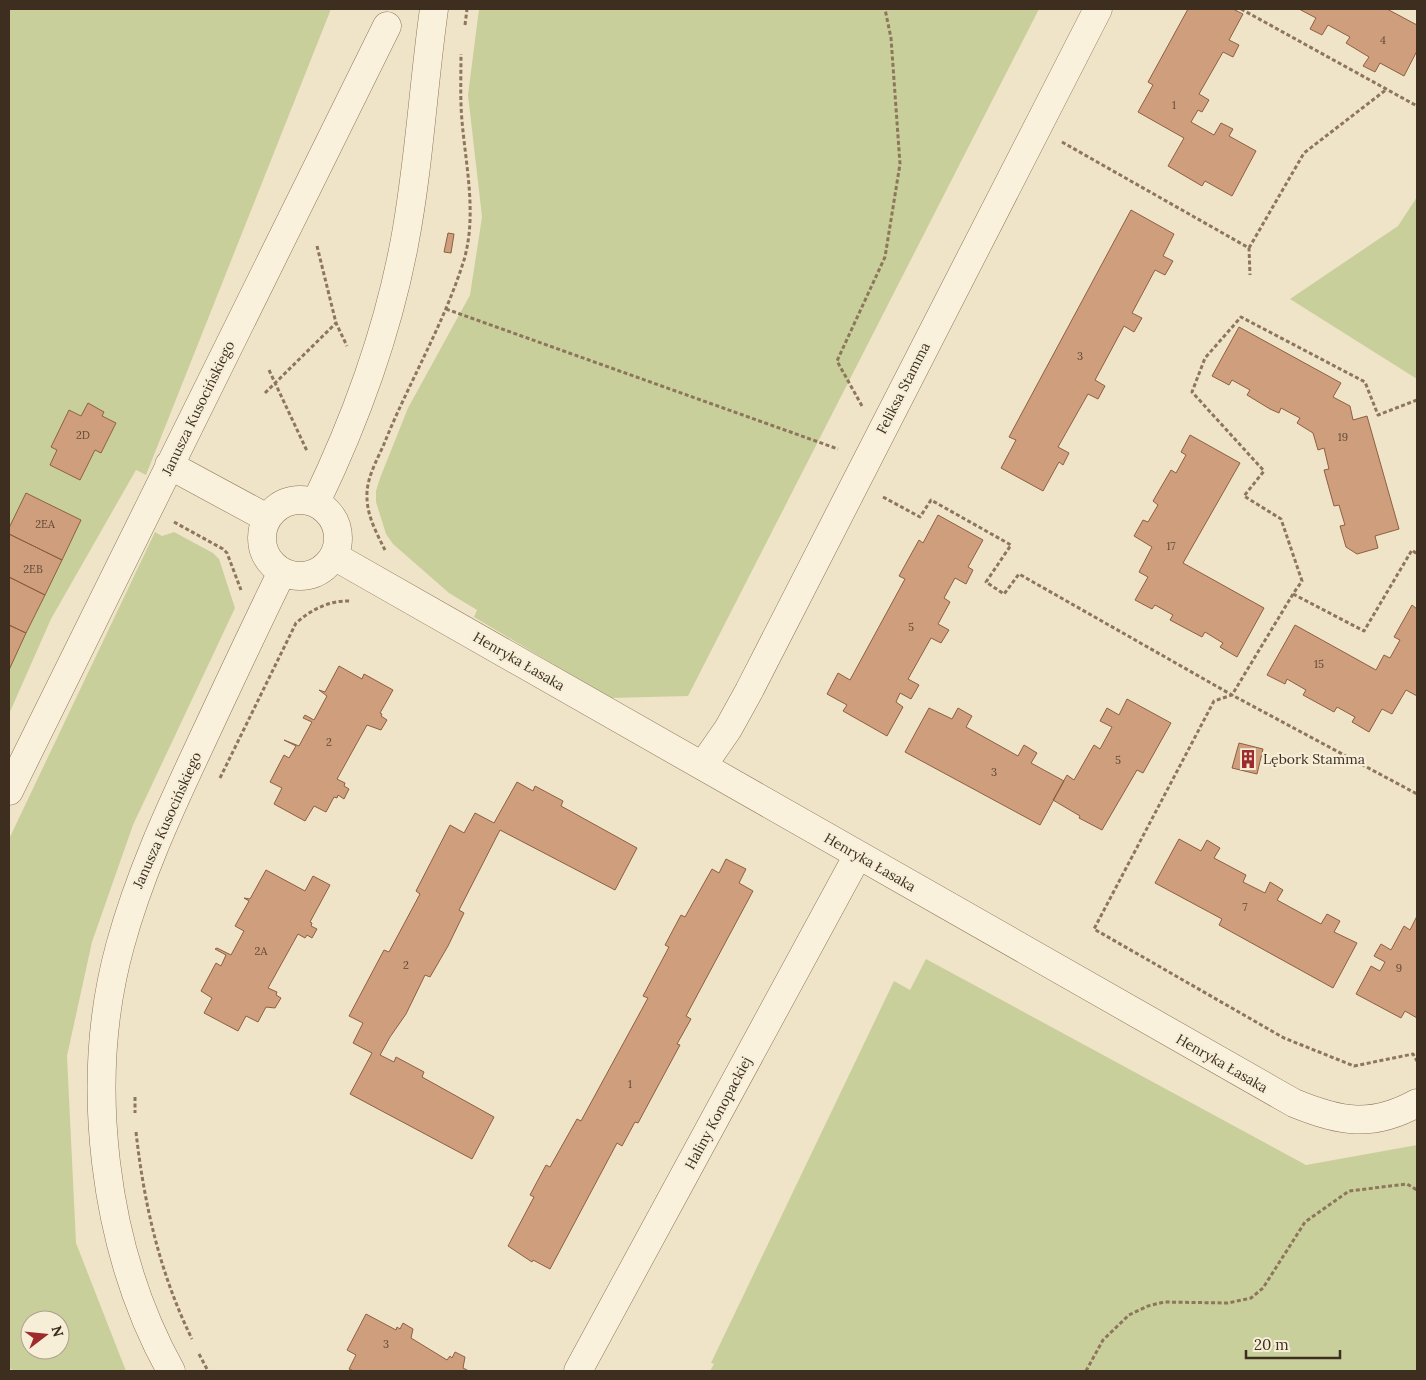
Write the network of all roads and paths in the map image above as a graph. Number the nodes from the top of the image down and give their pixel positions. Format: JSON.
{"nodes":[{"id":1,"x":434,"y":9,"type":"edge"},
{"id":2,"x":467,"y":9,"type":"edge"},
{"id":3,"x":885,"y":9,"type":"edge"},
{"id":4,"x":1098,"y":9,"type":"edge"},
{"id":5,"x":1241,"y":9,"type":"edge"},
{"id":6,"x":387,"y":26,"type":"dead end"},
{"id":7,"x":463,"y":33,"type":"dead end"},
{"id":8,"x":461,"y":49,"type":"dead end"},
{"id":9,"x":1387,"y":89,"type":"junction"},
{"id":10,"x":1417,"y":106,"type":"edge"},
{"id":11,"x":1037,"y":128,"type":"junction"},
{"id":12,"x":317,"y":246,"type":"dead end"},
{"id":13,"x":1249,"y":248,"type":"junction"},
{"id":14,"x":1250,"y":275,"type":"dead end"},
{"id":15,"x":446,"y":309,"type":"junction"},
{"id":16,"x":336,"y":323,"type":"junction"},
{"id":17,"x":349,"y":350,"type":"dead end"},
{"id":18,"x":269,"y":370,"type":"dead end"},
{"id":19,"x":275,"y":383,"type":"junction"},
{"id":20,"x":265,"y":393,"type":"dead end"},
{"id":21,"x":1417,"y":400,"type":"edge"},
{"id":22,"x":308,"y":453,"type":"dead end"},
{"id":23,"x":867,"y":459,"type":"junction"},
{"id":24,"x":169,"y":465,"type":"junction"},
{"id":25,"x":316,"y":502,"type":"junction"},
{"id":26,"x":145,"y":515,"type":"junction"},
{"id":27,"x":267,"y":518,"type":"junction"},
{"id":28,"x":1417,"y":554,"type":"edge"},
{"id":29,"x":334,"y":556,"type":"junction"},
{"id":30,"x":282,"y":572,"type":"junction"},
{"id":31,"x":369,"y":575,"type":"junction"},
{"id":32,"x":1293,"y":594,"type":"junction"},
{"id":33,"x":264,"y":608,"type":"junction"},
{"id":34,"x":296,"y":623,"type":"junction"},
{"id":35,"x":1232,"y":695,"type":"junction"},
{"id":36,"x":702,"y":765,"type":"junction"},
{"id":37,"x":218,"y":782,"type":"dead end"},
{"id":38,"x":9,"y":791,"type":"edge"},
{"id":39,"x":1417,"y":794,"type":"edge"},
{"id":40,"x":858,"y":855,"type":"junction"},
{"id":41,"x":1417,"y":1061,"type":"edge"},
{"id":42,"x":134,"y":1092,"type":"dead end"},
{"id":43,"x":1417,"y":1103,"type":"edge"},
{"id":44,"x":135,"y":1120,"type":"dead end"},
{"id":45,"x":136,"y":1129,"type":"dead end"},
{"id":46,"x":1417,"y":1190,"type":"edge"},
{"id":47,"x":194,"y":1345,"type":"dead end"},
{"id":48,"x":198,"y":1352,"type":"dead end"},
{"id":49,"x":171,"y":1371,"type":"edge"},
{"id":50,"x":208,"y":1371,"type":"edge"},
{"id":51,"x":578,"y":1371,"type":"edge"},
{"id":52,"x":1086,"y":1371,"type":"edge"}],
"edges":[{"from":1,"to":25,"type":"street"},
{"from":2,"to":7,"type":"path"},
{"from":3,"to":23,"type":"path"},
{"from":4,"to":11,"type":"street","name":"Feliksa Stamma"},
{"from":5,"to":9,"type":"path"},
{"from":6,"to":24,"type":"street","name":"Janusza Kusocińskiego"},
{"from":8,"to":15,"type":"path"},
{"from":9,"to":10,"type":"path"},
{"from":9,"to":13,"type":"path"},
{"from":11,"to":13,"type":"path"},
{"from":11,"to":23,"type":"street","name":"Feliksa Stamma"},
{"from":12,"to":16,"type":"path"},
{"from":13,"to":14,"type":"path"},
{"from":15,"to":23,"type":"path"},
{"from":15,"to":31,"type":"path"},
{"from":16,"to":17,"type":"path"},
{"from":16,"to":19,"type":"path"},
{"from":18,"to":19,"type":"path"},
{"from":19,"to":20,"type":"path"},
{"from":19,"to":22,"type":"path"},
{"from":21,"to":32,"type":"path"},
{"from":23,"to":35,"type":"path"},
{"from":23,"to":36,"type":"street","name":"Feliksa Stamma"},
{"from":24,"to":26,"type":"street","name":"Janusza Kusocińskiego"},
{"from":24,"to":27,"type":"street"},
{"from":25,"to":27,"type":"street"},
{"from":25,"to":29,"type":"street"},
{"from":26,"to":33,"type":"path"},
{"from":26,"to":38,"type":"street","name":"Janusza Kusocińskiego"},
{"from":27,"to":30,"type":"street"},
{"from":28,"to":32,"type":"path"},
{"from":29,"to":30,"type":"street"},
{"from":29,"to":31,"type":"street","name":"Henryka Łasaka"},
{"from":30,"to":33,"type":"street","name":"Janusza Kusocińskiego"},
{"from":31,"to":34,"type":"path"},
{"from":31,"to":36,"type":"street","name":"Henryka Łasaka"},
{"from":32,"to":35,"type":"path"},
{"from":33,"to":34,"type":"path"},
{"from":33,"to":49,"type":"street","name":"Janusza Kusocińskiego"},
{"from":34,"to":37,"type":"path"},
{"from":35,"to":39,"type":"path"},
{"from":35,"to":41,"type":"path"},
{"from":36,"to":40,"type":"street","name":"Henryka Łasaka"},
{"from":40,"to":43,"type":"street","name":"Henryka Łasaka"},
{"from":40,"to":51,"type":"street","name":"Haliny Konopackiej"},
{"from":42,"to":44,"type":"path"},
{"from":45,"to":47,"type":"path"},
{"from":46,"to":52,"type":"path"},
{"from":48,"to":50,"type":"path"}]}
